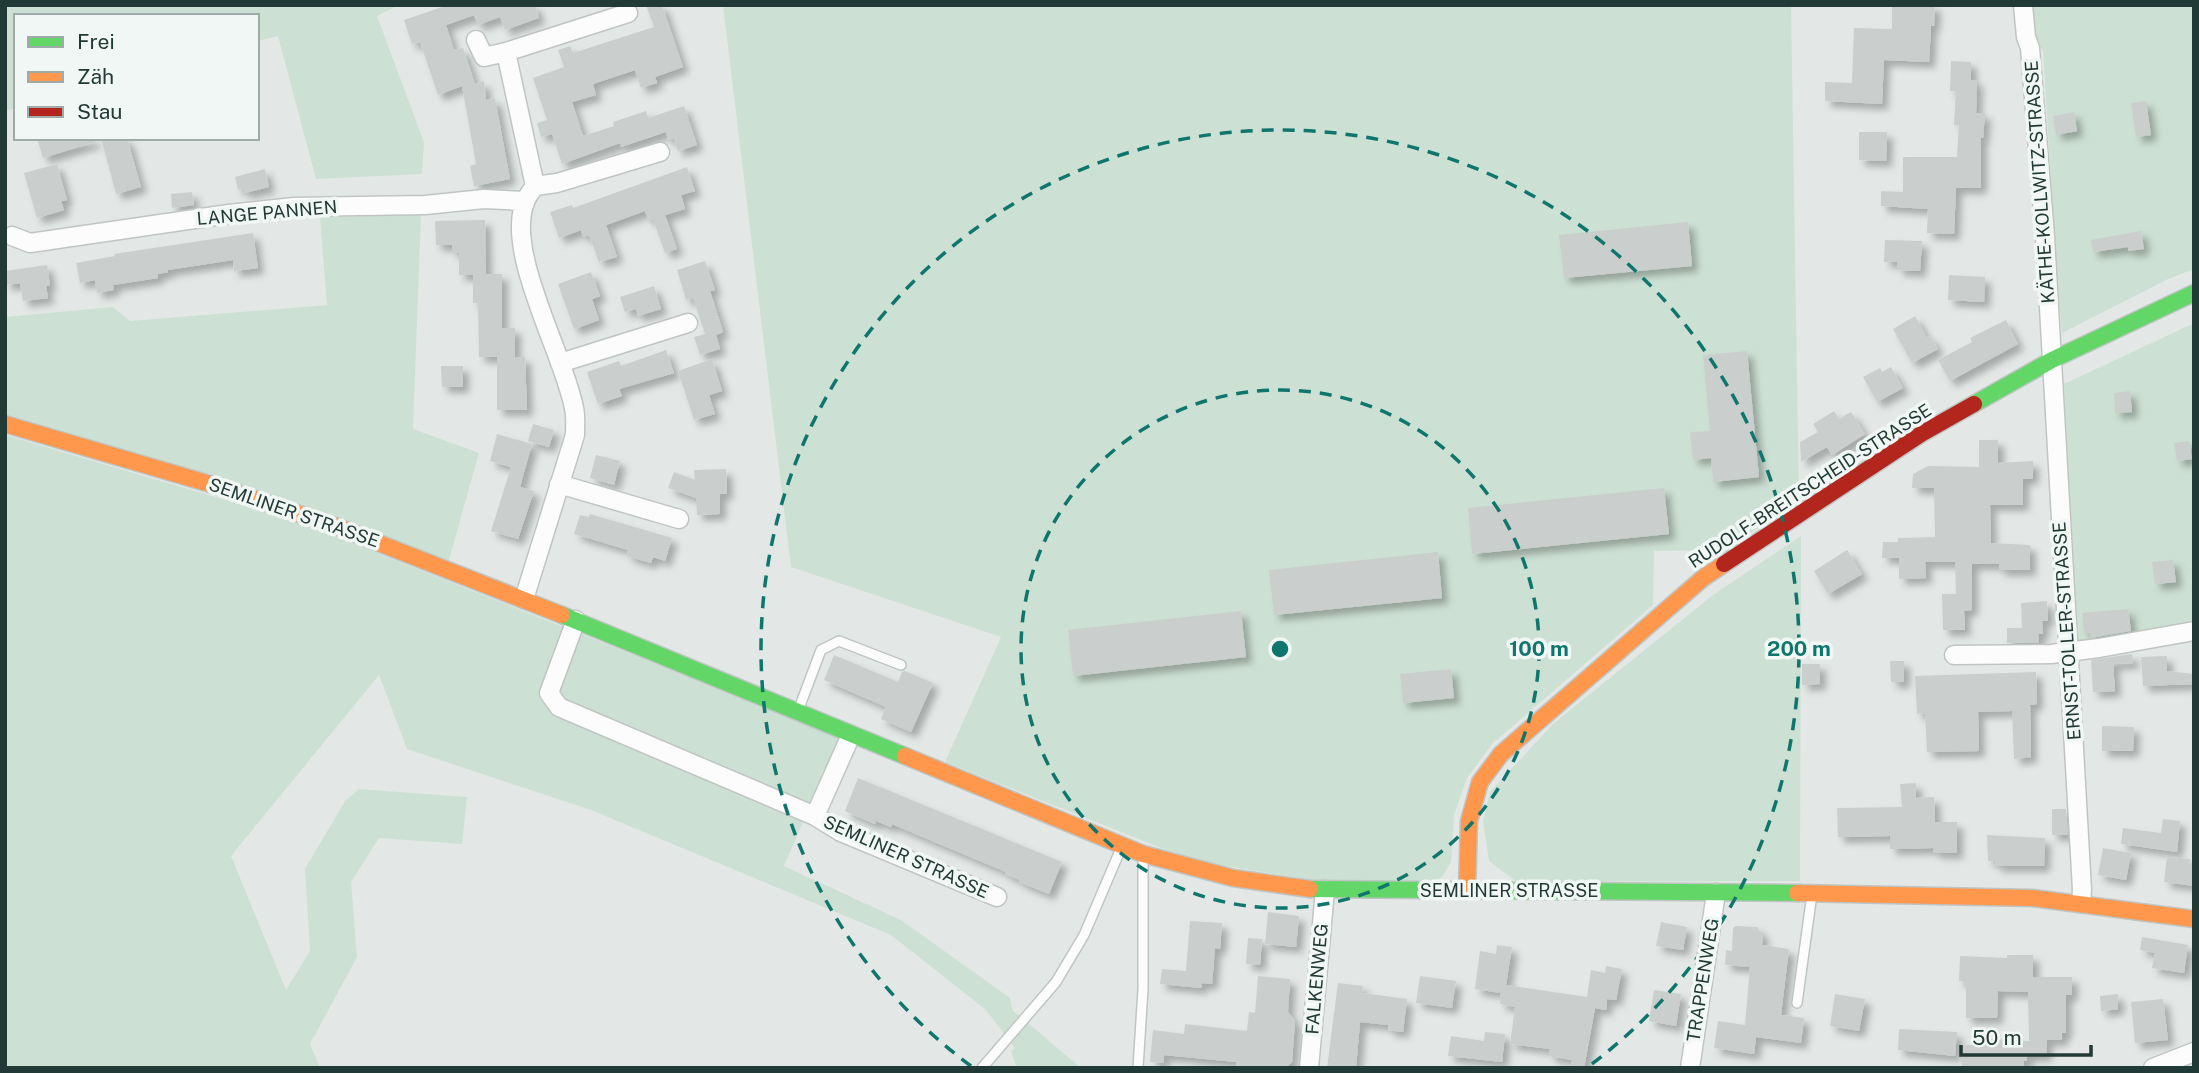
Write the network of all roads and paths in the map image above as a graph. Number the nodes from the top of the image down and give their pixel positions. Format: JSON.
{"nodes":[{"id":1,"x":2023,"y":5,"type":"edge"},
{"id":2,"x":628,"y":13,"type":"dead end"},
{"id":3,"x":476,"y":40,"type":"dead end"},
{"id":4,"x":506,"y":52,"type":"junction"},
{"id":5,"x":660,"y":152,"type":"dead end"},
{"id":6,"x":535,"y":186,"type":"junction"},
{"id":7,"x":525,"y":201,"type":"junction"},
{"id":8,"x":12,"y":236,"type":"dead end"},
{"id":9,"x":2194,"y":293,"type":"edge"},
{"id":10,"x":688,"y":323,"type":"dead end"},
{"id":11,"x":2052,"y":360,"type":"junction"},
{"id":12,"x":560,"y":363,"type":"junction"},
{"id":13,"x":5,"y":424,"type":"edge"},
{"id":14,"x":559,"y":484,"type":"junction"},
{"id":15,"x":679,"y":519,"type":"dead end"},
{"id":16,"x":524,"y":598,"type":"junction"},
{"id":17,"x":576,"y":620,"type":"junction"},
{"id":18,"x":2194,"y":631,"type":"edge"},
{"id":19,"x":2069,"y":652,"type":"junction"},
{"id":20,"x":1954,"y":655,"type":"dead end"},
{"id":21,"x":901,"y":665,"type":"dead end"},
{"id":22,"x":798,"y":712,"type":"junction"},
{"id":23,"x":847,"y":743,"type":"junction"},
{"id":24,"x":816,"y":816,"type":"junction"},
{"id":25,"x":1122,"y":845,"type":"junction"},
{"id":26,"x":1143,"y":854,"type":"junction"},
{"id":27,"x":1325,"y":890,"type":"junction"},
{"id":28,"x":1467,"y":891,"type":"junction"},
{"id":29,"x":1716,"y":892,"type":"junction"},
{"id":30,"x":1812,"y":893,"type":"junction"},
{"id":31,"x":997,"y":897,"type":"dead end"},
{"id":32,"x":2081,"y":903,"type":"junction"},
{"id":33,"x":2194,"y":919,"type":"edge"},
{"id":34,"x":1797,"y":1003,"type":"dead end"},
{"id":35,"x":2194,"y":1052,"type":"edge"},
{"id":36,"x":982,"y":1068,"type":"edge"},
{"id":37,"x":1138,"y":1068,"type":"edge"},
{"id":38,"x":1309,"y":1068,"type":"edge"},
{"id":39,"x":1690,"y":1068,"type":"edge"},
{"id":40,"x":2154,"y":1068,"type":"edge"}],
"edges":[{"from":1,"to":11,"type":"street","name":"KÄTHE-KOLLWITZ-STRASSE"},
{"from":2,"to":4,"type":"street"},
{"from":3,"to":4,"type":"street"},
{"from":4,"to":6,"type":"street"},
{"from":5,"to":6,"type":"street"},
{"from":6,"to":7,"type":"street"},
{"from":7,"to":8,"type":"street","name":"LANGE PANNEN"},
{"from":7,"to":12,"type":"street"},
{"from":9,"to":11,"type":"street","name":"RUDOLF-BREITSCHEID-STRASSE"},
{"from":10,"to":12,"type":"street"},
{"from":11,"to":19,"type":"street","name":"ERNST-TOLLER-STRASSE"},
{"from":11,"to":28,"type":"street","name":"RUDOLF-BREITSCHEID-STRASSE"},
{"from":12,"to":14,"type":"street"},
{"from":13,"to":16,"type":"street","name":"SEMLINER STRASSE"},
{"from":14,"to":15,"type":"street"},
{"from":14,"to":16,"type":"street"},
{"from":16,"to":17,"type":"street","name":"SEMLINER STRASSE"},
{"from":17,"to":22,"type":"street","name":"SEMLINER STRASSE"},
{"from":17,"to":24,"type":"street","name":"SEMLINER STRASSE"},
{"from":18,"to":19,"type":"street"},
{"from":19,"to":20,"type":"street"},
{"from":19,"to":32,"type":"street","name":"ERNST-TOLLER-STRASSE"},
{"from":21,"to":22,"type":"lane"},
{"from":22,"to":23,"type":"street","name":"SEMLINER STRASSE"},
{"from":23,"to":24,"type":"street","name":"SEMLINER STRASSE"},
{"from":23,"to":25,"type":"street","name":"SEMLINER STRASSE"},
{"from":24,"to":31,"type":"street","name":"SEMLINER STRASSE"},
{"from":25,"to":26,"type":"street","name":"SEMLINER STRASSE"},
{"from":25,"to":36,"type":"lane"},
{"from":26,"to":27,"type":"street","name":"SEMLINER STRASSE"},
{"from":26,"to":37,"type":"lane"},
{"from":27,"to":28,"type":"street","name":"SEMLINER STRASSE"},
{"from":27,"to":38,"type":"street","name":"FALKENWEG"},
{"from":28,"to":29,"type":"street","name":"SEMLINER STRASSE"},
{"from":29,"to":30,"type":"street","name":"SEMLINER STRASSE"},
{"from":29,"to":39,"type":"street","name":"TRAPPENWEG"},
{"from":30,"to":32,"type":"street","name":"SEMLINER STRASSE"},
{"from":30,"to":34,"type":"lane"},
{"from":32,"to":33,"type":"street","name":"SEMLINER STRASSE"},
{"from":35,"to":40,"type":"street"}]}
